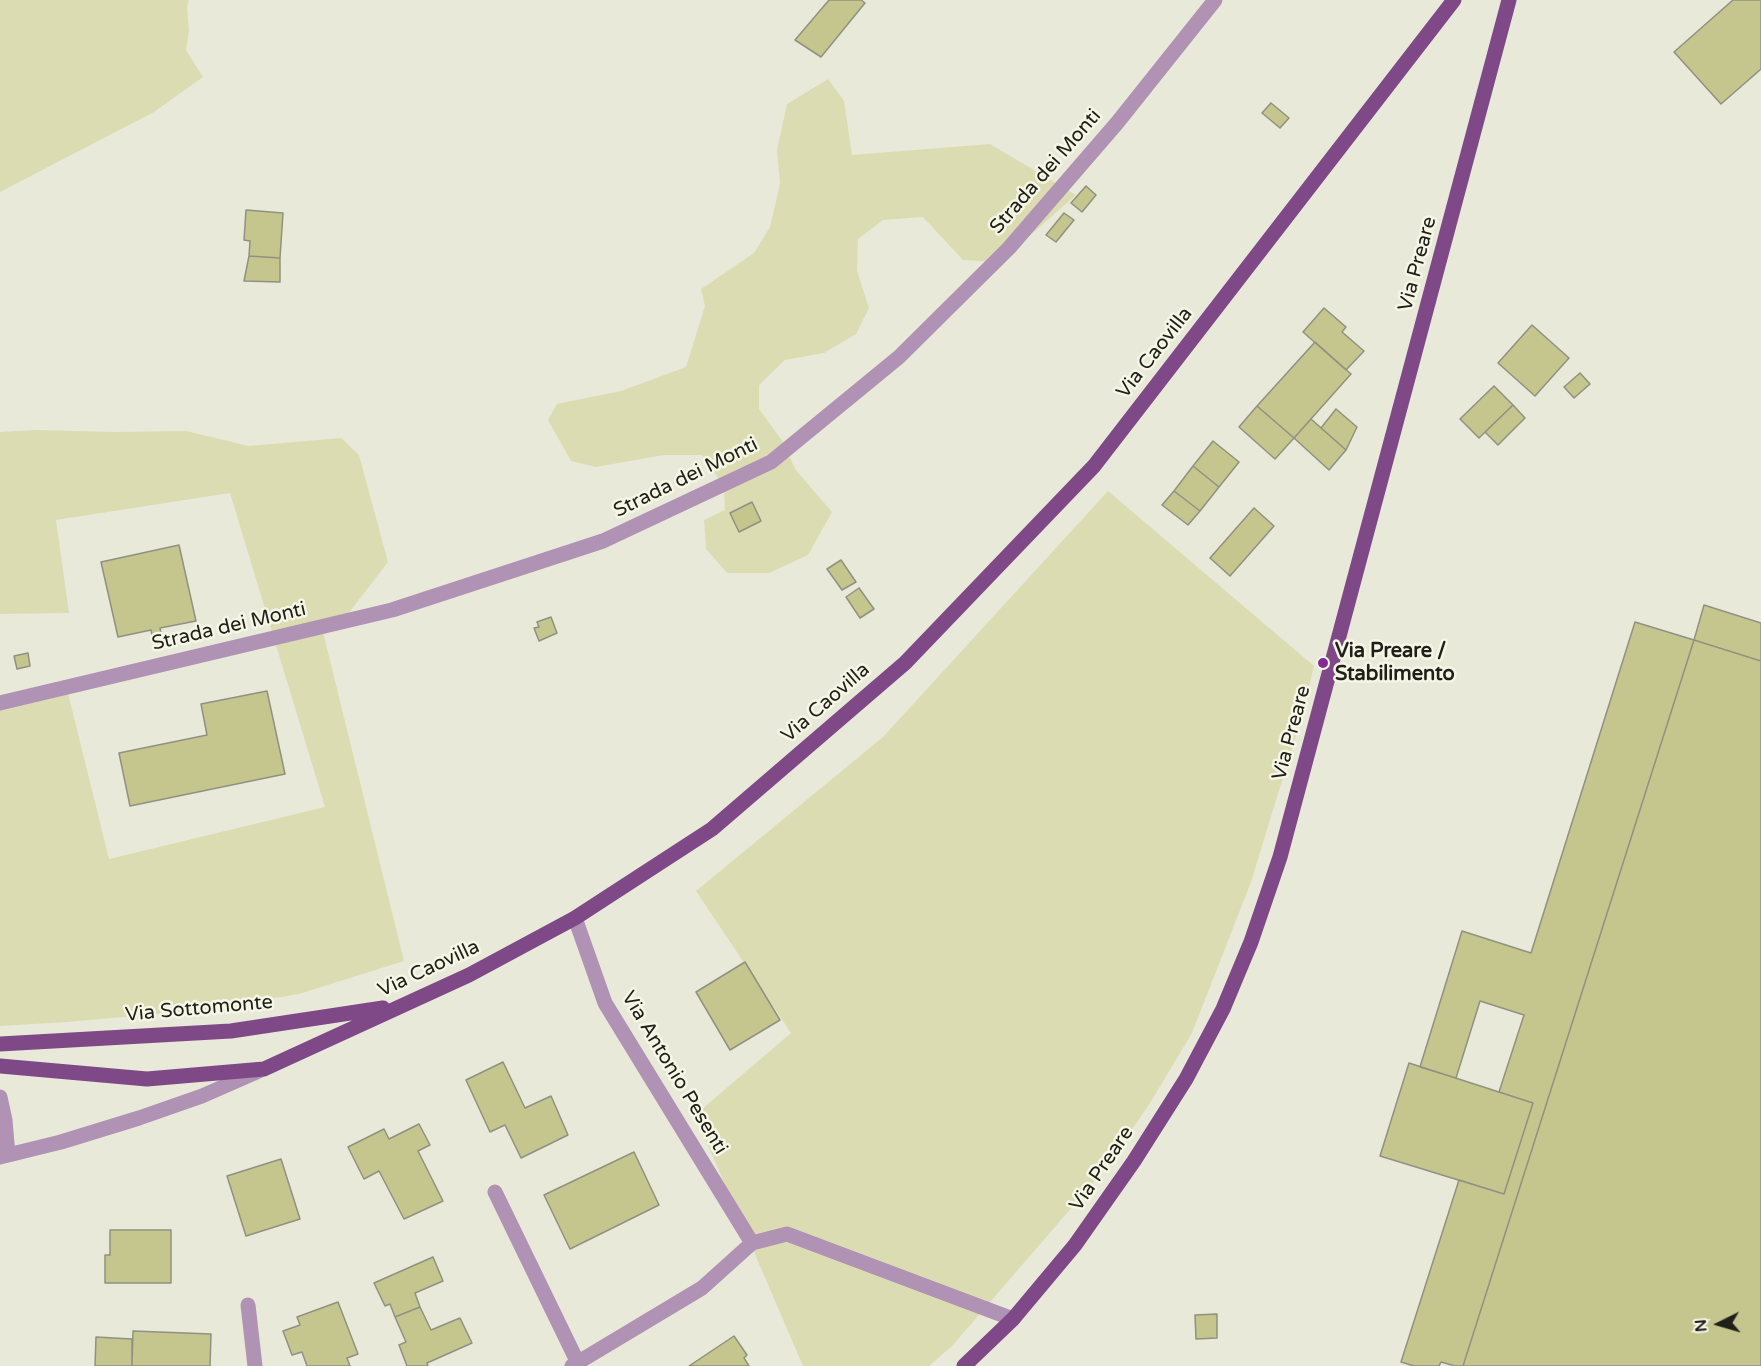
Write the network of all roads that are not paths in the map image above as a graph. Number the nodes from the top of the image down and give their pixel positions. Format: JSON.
{"nodes":[{"id":1,"x":1215,"y":0,"type":"edge"},
{"id":2,"x":1454,"y":0,"type":"edge"},
{"id":3,"x":1509,"y":0,"type":"edge"},
{"id":4,"x":0,"y":702,"type":"edge"},
{"id":5,"x":575,"y":918,"type":"junction"},
{"id":6,"x":401,"y":1005,"type":"junction"},
{"id":7,"x":0,"y":1044,"type":"edge"},
{"id":8,"x":0,"y":1066,"type":"edge"},
{"id":9,"x":264,"y":1069,"type":"junction"},
{"id":10,"x":0,"y":1097,"type":"edge"},
{"id":11,"x":4,"y":1156,"type":"edge"},
{"id":12,"x":495,"y":1192,"type":"dead end"},
{"id":13,"x":753,"y":1243,"type":"junction"},
{"id":14,"x":248,"y":1305,"type":"dead end"},
{"id":15,"x":1013,"y":1319,"type":"junction"},
{"id":16,"x":575,"y":1364,"type":"edge"},
{"id":17,"x":255,"y":1366,"type":"edge"},
{"id":18,"x":964,"y":1366,"type":"edge"}],
"edges":[{"from":1,"to":4,"type":"street","name":"Strada dei Monti"},
{"from":2,"to":5,"type":"main road","name":"Via Caovilla"},
{"from":3,"to":15,"type":"main road","name":"Via Preare"},
{"from":5,"to":6,"type":"main road","name":"Via Caovilla"},
{"from":5,"to":13,"type":"street","name":"Via Antonio Pesenti"},
{"from":6,"to":7,"type":"main road","name":"Via Sottomonte"},
{"from":6,"to":9,"type":"main road","name":"Via Caovilla"},
{"from":8,"to":9,"type":"main road"},
{"from":9,"to":11,"type":"street","name":"Via Caovilla"},
{"from":10,"to":11,"type":"street","name":"Via Caovilla"},
{"from":12,"to":16,"type":"street"},
{"from":13,"to":15,"type":"street"},
{"from":13,"to":16,"type":"street"},
{"from":14,"to":17,"type":"street"},
{"from":15,"to":18,"type":"main road","name":"Via Preare"}]}
